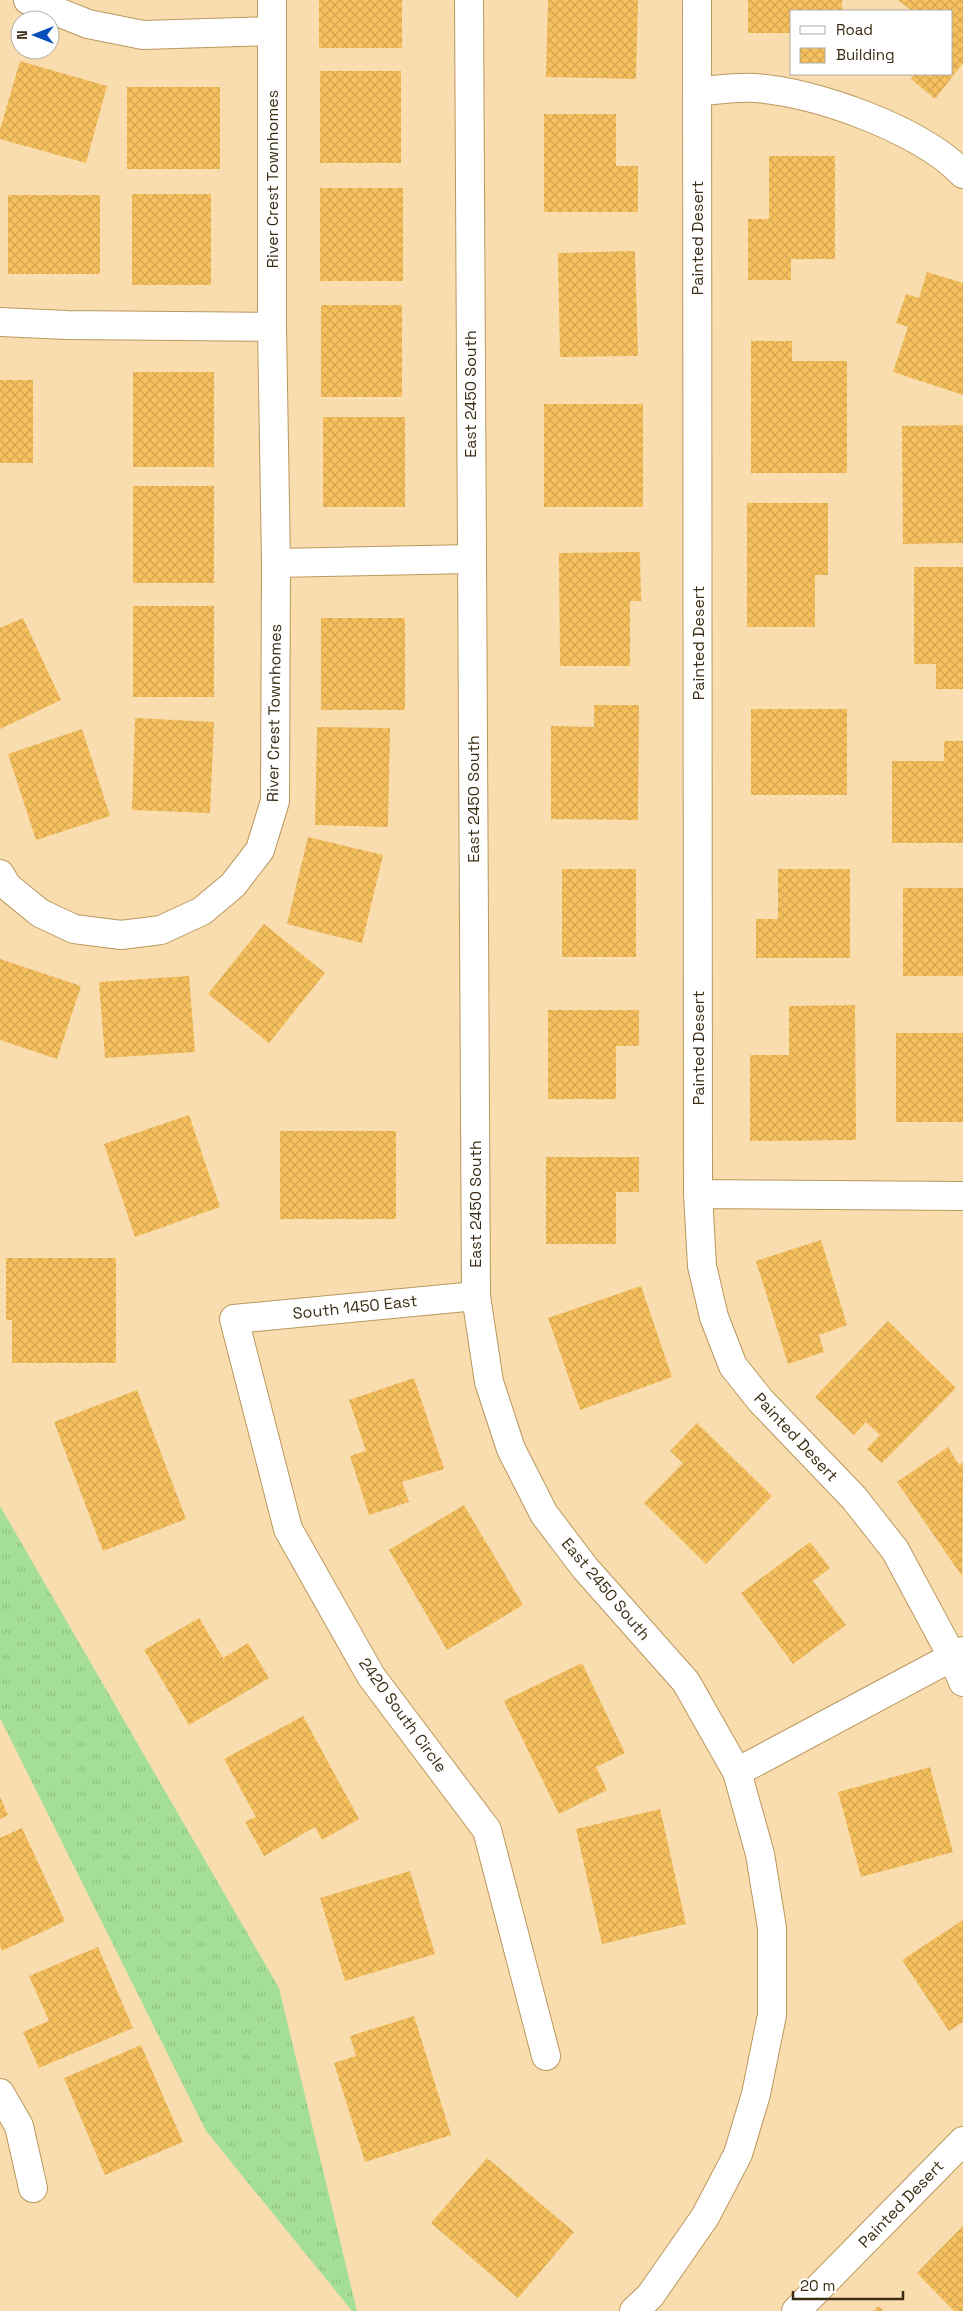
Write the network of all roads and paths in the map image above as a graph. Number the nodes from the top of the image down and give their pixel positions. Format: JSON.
{"nodes":[{"id":1,"x":28,"y":0,"type":"edge"},
{"id":2,"x":272,"y":0,"type":"edge"},
{"id":3,"x":469,"y":0,"type":"edge"},
{"id":4,"x":697,"y":0,"type":"edge"},
{"id":5,"x":272,"y":31,"type":"junction"},
{"id":6,"x":697,"y":92,"type":"junction"},
{"id":7,"x":963,"y":174,"type":"edge"},
{"id":8,"x":0,"y":322,"type":"edge"},
{"id":9,"x":272,"y":327,"type":"junction"},
{"id":10,"x":471,"y":559,"type":"junction"},
{"id":11,"x":276,"y":563,"type":"junction"},
{"id":12,"x":0,"y":874,"type":"edge"},
{"id":13,"x":698,"y":1194,"type":"junction"},
{"id":14,"x":963,"y":1196,"type":"edge"},
{"id":15,"x":476,"y":1296,"type":"junction"},
{"id":16,"x":234,"y":1319,"type":"joint"},
{"id":17,"x":960,"y":1663,"type":"edge"},
{"id":18,"x":737,"y":1772,"type":"junction"},
{"id":19,"x":546,"y":2056,"type":"dead end"},
{"id":20,"x":0,"y":2093,"type":"edge"},
{"id":21,"x":963,"y":2141,"type":"edge"},
{"id":22,"x":32,"y":2188,"type":"dead end"},
{"id":23,"x":642,"y":2303,"type":"edge"},
{"id":24,"x":796,"y":2311,"type":"edge"}],
"edges":[{"from":1,"to":5,"type":"street"},
{"from":2,"to":5,"type":"street","name":"River Crest Townhomes"},
{"from":3,"to":10,"type":"street","name":"East 2450 South"},
{"from":4,"to":6,"type":"street","name":"Painted Desert"},
{"from":5,"to":9,"type":"street","name":"River Crest Townhomes"},
{"from":6,"to":7,"type":"street"},
{"from":6,"to":13,"type":"street","name":"Painted Desert"},
{"from":8,"to":9,"type":"street"},
{"from":9,"to":11,"type":"street","name":"River Crest Townhomes"},
{"from":10,"to":11,"type":"street"},
{"from":10,"to":15,"type":"street","name":"East 2450 South"},
{"from":11,"to":12,"type":"street","name":"River Crest Townhomes"},
{"from":13,"to":14,"type":"street"},
{"from":13,"to":17,"type":"street","name":"Painted Desert"},
{"from":15,"to":16,"type":"street","name":"South 1450 East"},
{"from":15,"to":18,"type":"street","name":"East 2450 South"},
{"from":16,"to":19,"type":"street","name":"2420 South Circle"},
{"from":17,"to":18,"type":"street","name":"Painted Desert"},
{"from":18,"to":23,"type":"street","name":"East 2450 South"},
{"from":20,"to":22,"type":"street"},
{"from":21,"to":24,"type":"street","name":"Painted Desert"}]}
